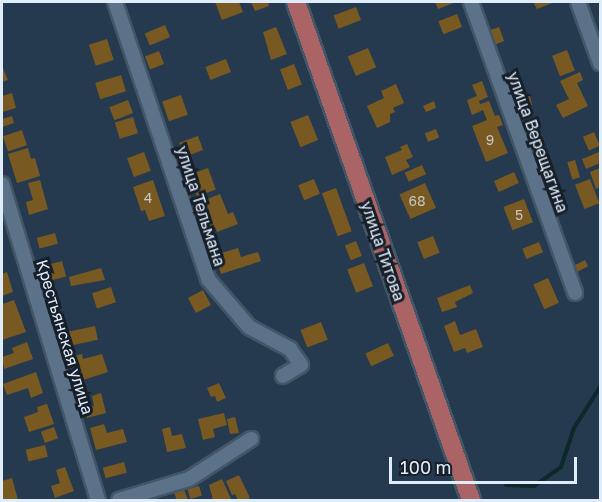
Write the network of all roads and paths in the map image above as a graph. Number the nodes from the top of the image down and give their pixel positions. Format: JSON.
{"nodes":[{"id":1,"x":115,"y":2,"type":"edge"},
{"id":2,"x":296,"y":2,"type":"edge"},
{"id":3,"x":471,"y":2,"type":"edge"},
{"id":4,"x":578,"y":2,"type":"edge"},
{"id":5,"x":600,"y":63,"type":"edge"},
{"id":6,"x":2,"y":184,"type":"edge"},
{"id":7,"x":575,"y":293,"type":"dead end"},
{"id":8,"x":283,"y":376,"type":"dead end"},
{"id":9,"x":251,"y":438,"type":"dead end"},
{"id":10,"x":98,"y":501,"type":"edge"},
{"id":11,"x":119,"y":501,"type":"edge"},
{"id":12,"x":471,"y":501,"type":"edge"}],
"edges":[{"from":1,"to":8,"type":"street","name":"улица Тельмана"},
{"from":2,"to":12,"type":"main road","name":"улица Титова"},
{"from":3,"to":7,"type":"street","name":"улица Верещагина"},
{"from":4,"to":5,"type":"street"},
{"from":6,"to":10,"type":"street","name":"Крестьянская улица"},
{"from":9,"to":11,"type":"street"}]}
